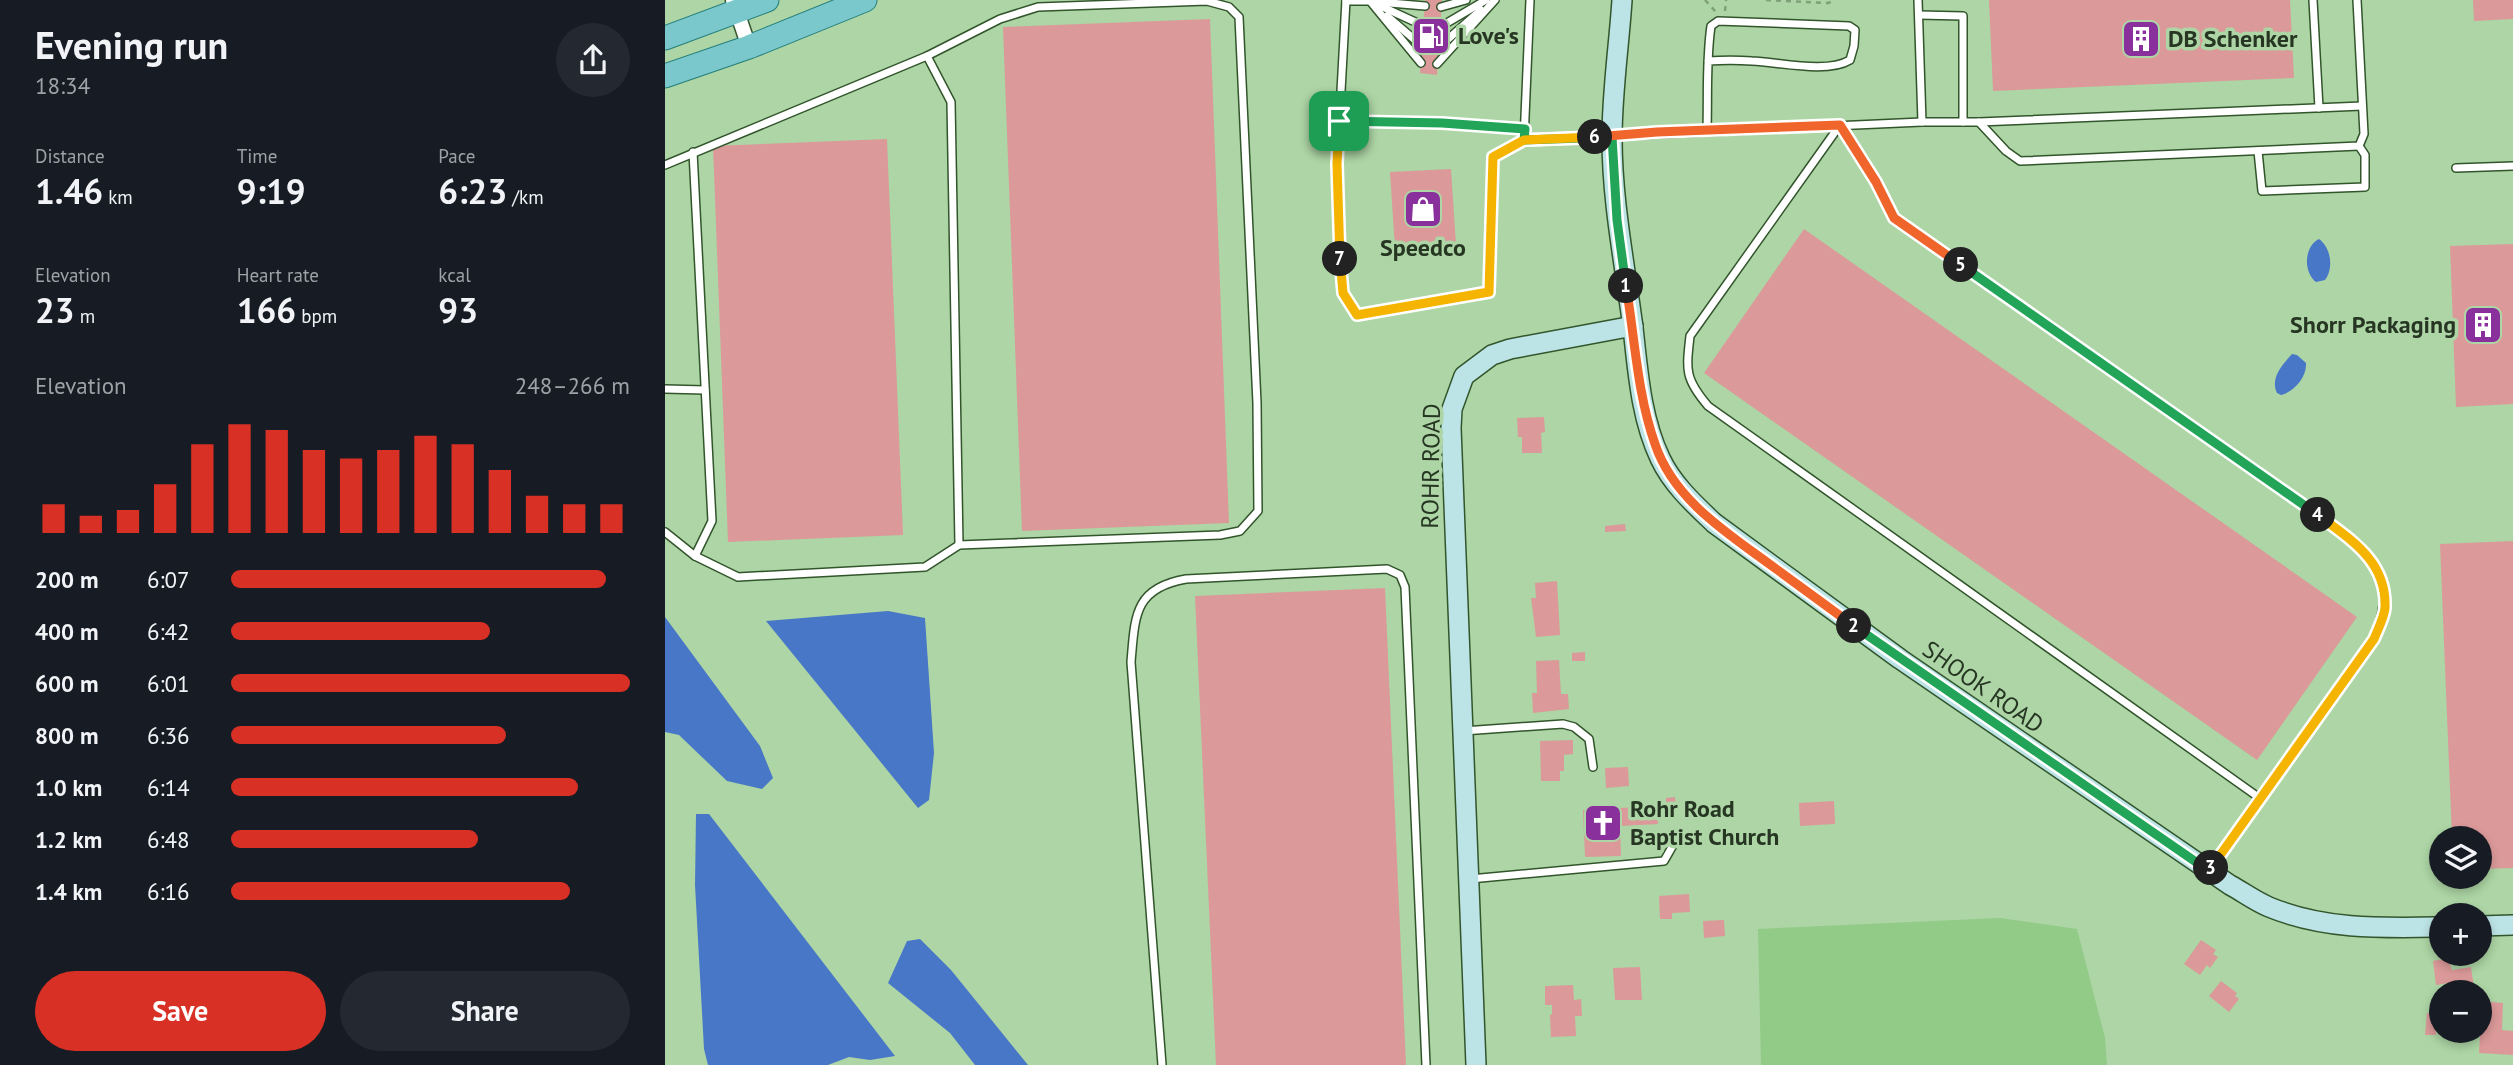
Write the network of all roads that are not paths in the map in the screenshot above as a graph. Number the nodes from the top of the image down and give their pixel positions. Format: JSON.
{"nodes":[{"id":1,"x":767,"y":0,"type":"edge"},
{"id":2,"x":865,"y":0,"type":"edge"},
{"id":3,"x":1346,"y":0,"type":"edge"},
{"id":4,"x":1373,"y":0,"type":"edge"},
{"id":5,"x":1466,"y":0,"type":"edge"},
{"id":6,"x":1486,"y":0,"type":"edge"},
{"id":7,"x":1493,"y":0,"type":"edge"},
{"id":8,"x":1530,"y":0,"type":"edge"},
{"id":9,"x":1622,"y":0,"type":"edge"},
{"id":10,"x":1918,"y":0,"type":"edge"},
{"id":11,"x":2313,"y":0,"type":"edge"},
{"id":12,"x":2357,"y":0,"type":"edge"},
{"id":13,"x":735,"y":6,"type":"edge"},
{"id":14,"x":1425,"y":6,"type":"dead end"},
{"id":15,"x":1441,"y":7,"type":"dead end"},
{"id":16,"x":1919,"y":15,"type":"junction"},
{"id":17,"x":1423,"y":26,"type":"dead end"},
{"id":18,"x":1440,"y":27,"type":"dead end"},
{"id":19,"x":665,"y":38,"type":"edge"},
{"id":20,"x":1422,"y":46,"type":"dead end"},
{"id":21,"x":749,"y":47,"type":"junction"},
{"id":22,"x":1439,"y":47,"type":"dead end"},
{"id":23,"x":927,"y":56,"type":"junction"},
{"id":24,"x":1708,"y":61,"type":"junction"},
{"id":25,"x":1421,"y":63,"type":"dead end"},
{"id":26,"x":1437,"y":64,"type":"dead end"},
{"id":27,"x":665,"y":76,"type":"edge"},
{"id":28,"x":2362,"y":106,"type":"junction"},
{"id":29,"x":2319,"y":108,"type":"junction"},
{"id":30,"x":1339,"y":121,"type":"junction"},
{"id":31,"x":1921,"y":122,"type":"junction"},
{"id":32,"x":1963,"y":122,"type":"junction"},
{"id":33,"x":1979,"y":122,"type":"junction"},
{"id":34,"x":1840,"y":125,"type":"junction"},
{"id":35,"x":1525,"y":129,"type":"junction"},
{"id":36,"x":1707,"y":130,"type":"junction"},
{"id":37,"x":1612,"y":137,"type":"junction"},
{"id":38,"x":1524,"y":140,"type":"junction"},
{"id":39,"x":2359,"y":146,"type":"junction"},
{"id":40,"x":2258,"y":150,"type":"junction"},
{"id":41,"x":692,"y":152,"type":"junction"},
{"id":42,"x":665,"y":165,"type":"edge"},
{"id":43,"x":2513,"y":166,"type":"edge"},
{"id":44,"x":2456,"y":168,"type":"dead end"},
{"id":45,"x":1633,"y":326,"type":"junction"},
{"id":46,"x":665,"y":389,"type":"edge"},
{"id":47,"x":705,"y":390,"type":"junction"},
{"id":48,"x":665,"y":532,"type":"edge"},
{"id":49,"x":959,"y":545,"type":"junction"},
{"id":50,"x":695,"y":556,"type":"junction"},
{"id":51,"x":1462,"y":731,"type":"junction"},
{"id":52,"x":1593,"y":767,"type":"dead end"},
{"id":53,"x":2261,"y":799,"type":"junction"},
{"id":54,"x":1675,"y":840,"type":"dead end"},
{"id":55,"x":2209,"y":871,"type":"junction"},
{"id":56,"x":1469,"y":879,"type":"junction"},
{"id":57,"x":2513,"y":925,"type":"edge"},
{"id":58,"x":2492,"y":926,"type":"edge"},
{"id":59,"x":2429,"y":927,"type":"edge"},
{"id":60,"x":1162,"y":1065,"type":"edge"},
{"id":61,"x":1426,"y":1065,"type":"edge"},
{"id":62,"x":1476,"y":1065,"type":"edge"}],
"edges":[{"from":1,"to":13,"type":"main road"},
{"from":2,"to":21,"type":"main road"},
{"from":3,"to":4,"type":"lane"},
{"from":3,"to":30,"type":"lane"},
{"from":4,"to":14,"type":"lane"},
{"from":4,"to":17,"type":"lane"},
{"from":4,"to":20,"type":"lane"},
{"from":4,"to":25,"type":"lane"},
{"from":5,"to":15,"type":"lane"},
{"from":6,"to":18,"type":"lane"},
{"from":7,"to":22,"type":"lane"},
{"from":7,"to":26,"type":"lane"},
{"from":8,"to":35,"type":"lane"},
{"from":9,"to":37,"type":"street"},
{"from":10,"to":16,"type":"lane"},
{"from":11,"to":29,"type":"lane"},
{"from":12,"to":28,"type":"lane"},
{"from":13,"to":19,"type":"main road"},
{"from":13,"to":21,"type":"street"},
{"from":16,"to":31,"type":"lane"},
{"from":16,"to":32,"type":"lane"},
{"from":21,"to":27,"type":"main road"},
{"from":23,"to":41,"type":"lane"},
{"from":23,"to":49,"type":"lane"},
{"from":23,"to":49,"type":"lane"},
{"from":24,"to":24,"type":"lane"},
{"from":24,"to":36,"type":"lane"},
{"from":28,"to":29,"type":"lane"},
{"from":28,"to":39,"type":"lane"},
{"from":29,"to":33,"type":"lane"},
{"from":30,"to":35,"type":"lane"},
{"from":30,"to":38,"type":"lane"},
{"from":31,"to":32,"type":"lane"},
{"from":31,"to":34,"type":"lane"},
{"from":32,"to":33,"type":"lane"},
{"from":33,"to":40,"type":"lane"},
{"from":34,"to":36,"type":"lane"},
{"from":34,"to":53,"type":"lane"},
{"from":34,"to":53,"type":"lane"},
{"from":35,"to":38,"type":"lane"},
{"from":36,"to":37,"type":"lane"},
{"from":37,"to":38,"type":"lane"},
{"from":37,"to":45,"type":"street"},
{"from":39,"to":40,"type":"lane"},
{"from":39,"to":40,"type":"lane"},
{"from":41,"to":42,"type":"lane"},
{"from":41,"to":47,"type":"lane"},
{"from":43,"to":44,"type":"lane"},
{"from":45,"to":51,"type":"street","name":"ROHR ROAD"},
{"from":45,"to":55,"type":"street","name":"SHOOK ROAD"},
{"from":46,"to":47,"type":"lane"},
{"from":47,"to":50,"type":"lane"},
{"from":48,"to":50,"type":"lane"},
{"from":49,"to":50,"type":"lane"},
{"from":51,"to":52,"type":"lane"},
{"from":51,"to":56,"type":"street","name":"ROHR ROAD"},
{"from":53,"to":55,"type":"lane"},
{"from":54,"to":56,"type":"lane"},
{"from":55,"to":59,"type":"street","name":"SHOOK ROAD"},
{"from":56,"to":62,"type":"street","name":"ROHR ROAD"},
{"from":57,"to":58,"type":"street"},
{"from":60,"to":61,"type":"lane"}]}
